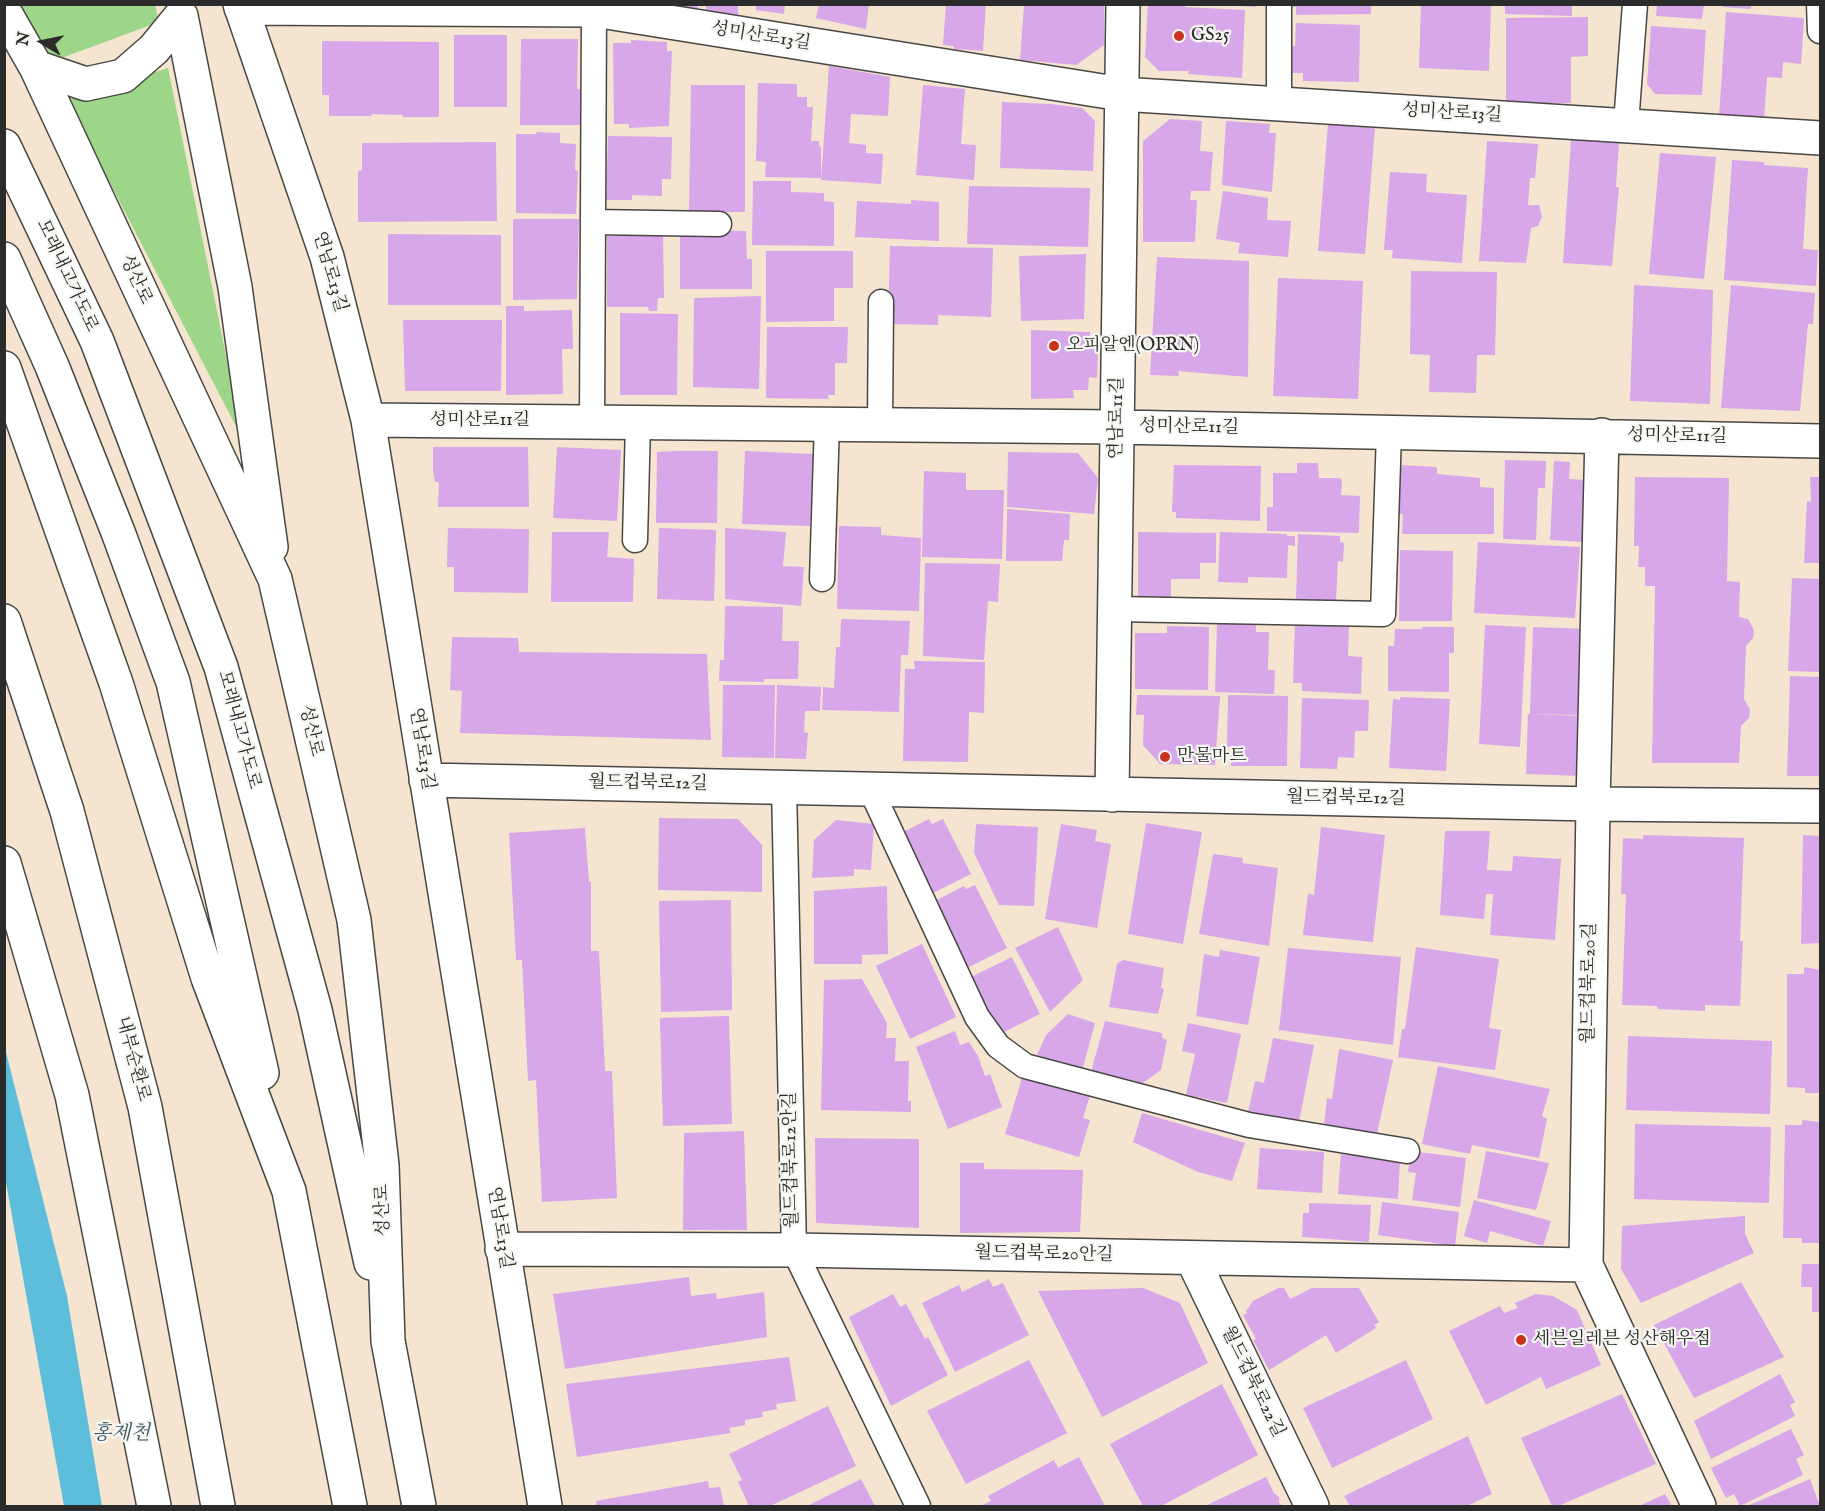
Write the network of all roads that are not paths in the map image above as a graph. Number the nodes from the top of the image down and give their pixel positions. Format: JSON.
{"nodes":[{"id":1,"x":1123,"y":4,"type":"edge"},
{"id":2,"x":1280,"y":4,"type":"edge"},
{"id":3,"x":1635,"y":4,"type":"edge"},
{"id":4,"x":1820,"y":4,"type":"edge"},
{"id":5,"x":241,"y":6,"type":"edge"},
{"id":6,"x":179,"y":10,"type":"edge"},
{"id":7,"x":594,"y":10,"type":"junction"},
{"id":8,"x":4,"y":11,"type":"edge"},
{"id":9,"x":1821,"y":31,"type":"edge"},
{"id":10,"x":36,"y":67,"type":"junction"},
{"id":11,"x":1121,"y":94,"type":"junction"},
{"id":12,"x":1279,"y":103,"type":"junction"},
{"id":13,"x":1626,"y":124,"type":"junction"},
{"id":14,"x":1821,"y":138,"type":"edge"},
{"id":15,"x":4,"y":146,"type":"edge"},
{"id":16,"x":593,"y":222,"type":"junction"},
{"id":17,"x":718,"y":224,"type":"dead end"},
{"id":18,"x":4,"y":260,"type":"edge"},
{"id":19,"x":881,"y":302,"type":"dead end"},
{"id":20,"x":4,"y":368,"type":"edge"},
{"id":21,"x":368,"y":420,"type":"junction"},
{"id":22,"x":592,"y":421,"type":"junction"},
{"id":23,"x":638,"y":422,"type":"junction"},
{"id":24,"x":827,"y":423,"type":"junction"},
{"id":25,"x":880,"y":424,"type":"junction"},
{"id":26,"x":1118,"y":427,"type":"junction"},
{"id":27,"x":1389,"y":432,"type":"junction"},
{"id":28,"x":1602,"y":435,"type":"junction"},
{"id":29,"x":1821,"y":441,"type":"edge"},
{"id":30,"x":635,"y":540,"type":"dead end"},
{"id":31,"x":275,"y":579,"type":"junction"},
{"id":32,"x":822,"y":579,"type":"dead end"},
{"id":33,"x":1114,"y":609,"type":"junction"},
{"id":34,"x":4,"y":621,"type":"edge"},
{"id":35,"x":426,"y":780,"type":"junction"},
{"id":36,"x":784,"y":786,"type":"junction"},
{"id":37,"x":871,"y":790,"type":"junction"},
{"id":38,"x":1112,"y":795,"type":"junction"},
{"id":39,"x":1593,"y":804,"type":"junction"},
{"id":40,"x":1821,"y":806,"type":"edge"},
{"id":41,"x":4,"y":863,"type":"edge"},
{"id":42,"x":1407,"y":1151,"type":"dead end"},
{"id":43,"x":289,"y":1191,"type":"junction"},
{"id":44,"x":502,"y":1249,"type":"junction"},
{"id":45,"x":794,"y":1250,"type":"junction"},
{"id":46,"x":1192,"y":1258,"type":"junction"},
{"id":47,"x":1586,"y":1265,"type":"junction"},
{"id":48,"x":388,"y":1341,"type":"junction"},
{"id":49,"x":154,"y":1506,"type":"edge"},
{"id":50,"x":218,"y":1506,"type":"edge"},
{"id":51,"x":350,"y":1506,"type":"edge"},
{"id":52,"x":419,"y":1506,"type":"edge"},
{"id":53,"x":545,"y":1506,"type":"edge"},
{"id":54,"x":918,"y":1506,"type":"edge"},
{"id":55,"x":1312,"y":1506,"type":"edge"},
{"id":56,"x":1699,"y":1506,"type":"edge"}],
"edges":[{"from":1,"to":11,"type":"main road","name":"연남로11길"},
{"from":2,"to":12,"type":"lane"},
{"from":3,"to":13,"type":"lane"},
{"from":4,"to":9,"type":"lane"},
{"from":5,"to":7,"type":"main road","name":"성미산로13길"},
{"from":5,"to":21,"type":"main road","name":"연남로13길"},
{"from":6,"to":10,"type":"main road"},
{"from":6,"to":31,"type":"main road"},
{"from":7,"to":11,"type":"main road","name":"성미산로13길"},
{"from":7,"to":16,"type":"lane"},
{"from":8,"to":10,"type":"main road","name":"성산로"},
{"from":10,"to":31,"type":"main road","name":"성산로"},
{"from":11,"to":12,"type":"main road","name":"성미산로13길"},
{"from":11,"to":26,"type":"main road","name":"연남로11길"},
{"from":12,"to":13,"type":"main road","name":"성미산로13길"},
{"from":13,"to":14,"type":"main road","name":"성미산로13길"},
{"from":15,"to":48,"type":"main road","name":"모래내고가도로"},
{"from":16,"to":17,"type":"lane"},
{"from":16,"to":22,"type":"lane"},
{"from":18,"to":43,"type":"main road"},
{"from":19,"to":25,"type":"lane"},
{"from":20,"to":43,"type":"main road"},
{"from":21,"to":22,"type":"main road","name":"성미산로11길"},
{"from":21,"to":35,"type":"main road","name":"연남로13길"},
{"from":22,"to":23,"type":"main road","name":"성미산로11길"},
{"from":23,"to":24,"type":"main road","name":"성미산로11길"},
{"from":23,"to":30,"type":"lane"},
{"from":24,"to":25,"type":"main road","name":"성미산로11길"},
{"from":24,"to":32,"type":"lane"},
{"from":25,"to":26,"type":"main road","name":"성미산로11길"},
{"from":26,"to":27,"type":"main road","name":"성미산로11길"},
{"from":26,"to":33,"type":"main road","name":"연남로11길"},
{"from":27,"to":28,"type":"main road","name":"성미산로11길"},
{"from":27,"to":33,"type":"lane"},
{"from":28,"to":29,"type":"main road","name":"성미산로11길"},
{"from":28,"to":39,"type":"main road","name":"월드컵북로20길"},
{"from":31,"to":48,"type":"main road","name":"성산로"},
{"from":33,"to":38,"type":"main road","name":"연남로11길"},
{"from":34,"to":50,"type":"main road","name":"내부순환로"},
{"from":35,"to":36,"type":"main road","name":"월드컵북로12길"},
{"from":35,"to":44,"type":"main road","name":"연남로13길"},
{"from":36,"to":37,"type":"main road","name":"월드컵북로12길"},
{"from":36,"to":45,"type":"lane","name":"월드컵북로12안길"},
{"from":37,"to":38,"type":"main road","name":"월드컵북로12길"},
{"from":37,"to":42,"type":"lane"},
{"from":38,"to":39,"type":"main road","name":"월드컵북로12길"},
{"from":39,"to":40,"type":"main road","name":"월드컵북로12길"},
{"from":39,"to":47,"type":"main road","name":"월드컵북로20길"},
{"from":41,"to":49,"type":"main road"},
{"from":43,"to":51,"type":"main road"},
{"from":44,"to":45,"type":"main road","name":"월드컵북로20안길"},
{"from":44,"to":53,"type":"main road","name":"연남로13길"},
{"from":45,"to":46,"type":"main road","name":"월드컵북로20안길"},
{"from":45,"to":54,"type":"lane","name":"월드컵북로12안길"},
{"from":46,"to":47,"type":"main road","name":"월드컵북로20안길"},
{"from":46,"to":55,"type":"main road","name":"월드컵북로22길"},
{"from":47,"to":56,"type":"main road","name":"월드컵북로20길"},
{"from":48,"to":52,"type":"main road","name":"성산로"}]}
